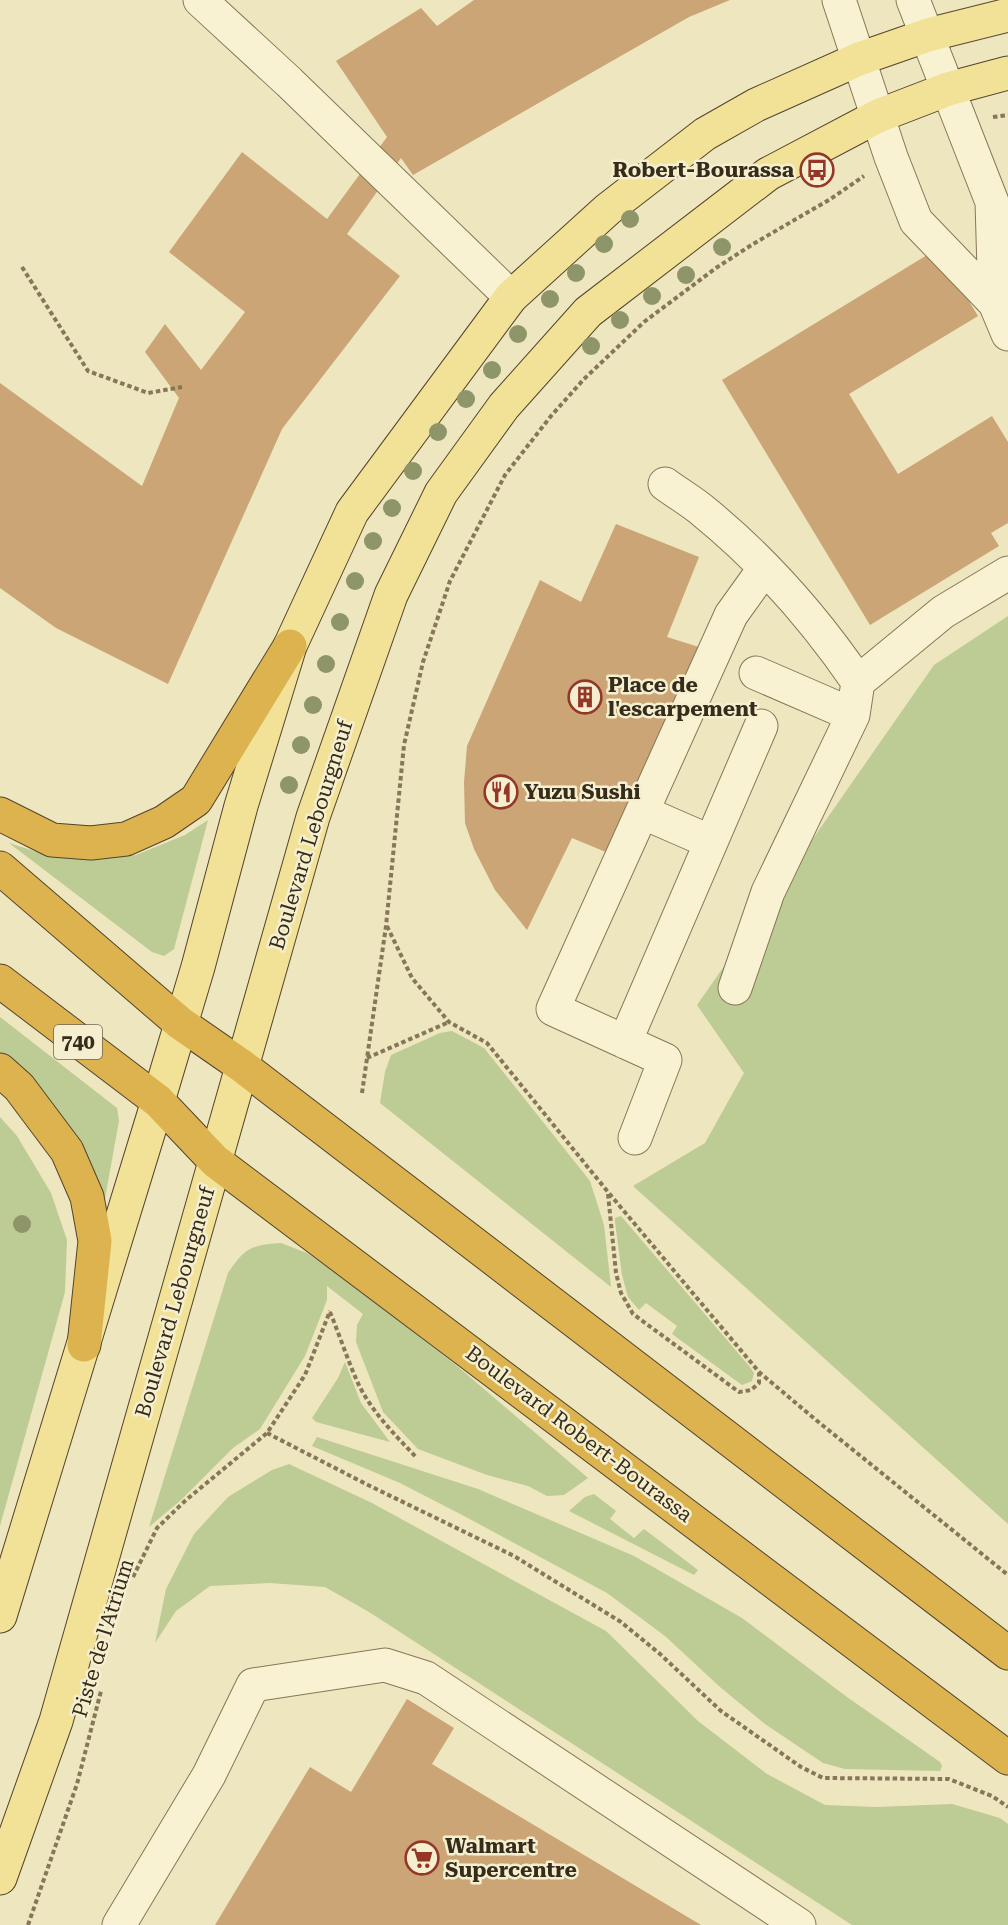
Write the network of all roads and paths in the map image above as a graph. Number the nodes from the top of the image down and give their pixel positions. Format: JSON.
{"nodes":[{"id":1,"x":200,"y":0,"type":"edge"},
{"id":2,"x":839,"y":0,"type":"edge"},
{"id":3,"x":913,"y":0,"type":"edge"},
{"id":4,"x":1008,"y":15,"type":"edge"},
{"id":5,"x":928,"y":35,"type":"junction"},
{"id":6,"x":859,"y":59,"type":"junction"},
{"id":7,"x":1008,"y":73,"type":"edge"},
{"id":8,"x":948,"y":89,"type":"junction"},
{"id":9,"x":1008,"y":115,"type":"edge"},
{"id":10,"x":879,"y":116,"type":"junction"},
{"id":11,"x":987,"y":119,"type":"dead end"},
{"id":12,"x":868,"y":173,"type":"dead end"},
{"id":13,"x":22,"y":267,"type":"dead end"},
{"id":14,"x":511,"y":297,"type":"junction"},
{"id":15,"x":994,"y":303,"type":"junction"},
{"id":16,"x":1008,"y":334,"type":"edge"},
{"id":17,"x":182,"y":387,"type":"dead end"},
{"id":18,"x":665,"y":484,"type":"dead end"},
{"id":19,"x":764,"y":569,"type":"junction"},
{"id":20,"x":1008,"y":573,"type":"edge"},
{"id":21,"x":290,"y":646,"type":"junction"},
{"id":22,"x":756,"y":673,"type":"dead end"},
{"id":23,"x":858,"y":682,"type":"junction"},
{"id":24,"x":853,"y":715,"type":"junction"},
{"id":25,"x":761,"y":726,"type":"dead end"},
{"id":26,"x":642,"y":812,"type":"junction"},
{"id":27,"x":0,"y":814,"type":"edge"},
{"id":28,"x":711,"y":842,"type":"junction"},
{"id":29,"x":0,"y":868,"type":"edge"},
{"id":30,"x":386,"y":926,"type":"junction"},
{"id":31,"x":0,"y":981,"type":"edge"},
{"id":32,"x":735,"y":988,"type":"dead end"},
{"id":33,"x":449,"y":1022,"type":"junction"},
{"id":34,"x":180,"y":1023,"type":"junction"},
{"id":35,"x":624,"y":1042,"type":"junction"},
{"id":36,"x":366,"y":1058,"type":"junction"},
{"id":37,"x":242,"y":1066,"type":"junction"},
{"id":38,"x":0,"y":1070,"type":"edge"},
{"id":39,"x":362,"y":1093,"type":"dead end"},
{"id":40,"x":158,"y":1101,"type":"junction"},
{"id":41,"x":635,"y":1138,"type":"dead end"},
{"id":42,"x":215,"y":1161,"type":"junction"},
{"id":43,"x":608,"y":1192,"type":"junction"},
{"id":44,"x":84,"y":1345,"type":"junction"},
{"id":45,"x":759,"y":1372,"type":"junction"},
{"id":46,"x":267,"y":1433,"type":"junction"},
{"id":47,"x":416,"y":1457,"type":"dead end"},
{"id":48,"x":1008,"y":1575,"type":"edge"},
{"id":49,"x":132,"y":1580,"type":"dead end"},
{"id":50,"x":0,"y":1616,"type":"edge"},
{"id":51,"x":1008,"y":1653,"type":"edge"},
{"id":52,"x":102,"y":1688,"type":"dead end"},
{"id":53,"x":1008,"y":1758,"type":"edge"},
{"id":54,"x":1008,"y":1807,"type":"edge"},
{"id":55,"x":0,"y":1878,"type":"edge"},
{"id":56,"x":28,"y":1925,"type":"edge"},
{"id":57,"x":119,"y":1925,"type":"edge"},
{"id":58,"x":799,"y":1925,"type":"edge"}],
"edges":[{"from":1,"to":14,"type":"street"},
{"from":2,"to":6,"type":"street"},
{"from":3,"to":5,"type":"street"},
{"from":4,"to":5,"type":"main road"},
{"from":5,"to":6,"type":"main road"},
{"from":5,"to":8,"type":"street"},
{"from":6,"to":10,"type":"street"},
{"from":6,"to":14,"type":"main road"},
{"from":7,"to":8,"type":"main road","name":"Boulevard Lebourgneuf"},
{"from":8,"to":10,"type":"main road","name":"Boulevard Lebourgneuf"},
{"from":8,"to":15,"type":"street"},
{"from":9,"to":11,"type":"path"},
{"from":10,"to":15,"type":"street"},
{"from":10,"to":37,"type":"main road","name":"Boulevard Lebourgneuf"},
{"from":12,"to":30,"type":"path"},
{"from":13,"to":17,"type":"path"},
{"from":14,"to":21,"type":"main road"},
{"from":15,"to":16,"type":"street"},
{"from":18,"to":19,"type":"street"},
{"from":19,"to":23,"type":"street"},
{"from":19,"to":26,"type":"street"},
{"from":20,"to":23,"type":"street"},
{"from":21,"to":27,"type":"highway"},
{"from":21,"to":34,"type":"main road"},
{"from":22,"to":24,"type":"street"},
{"from":23,"to":24,"type":"street"},
{"from":24,"to":32,"type":"street"},
{"from":25,"to":28,"type":"street"},
{"from":26,"to":28,"type":"street"},
{"from":26,"to":35,"type":"street"},
{"from":28,"to":35,"type":"street"},
{"from":29,"to":34,"type":"highway"},
{"from":30,"to":33,"type":"path"},
{"from":30,"to":36,"type":"path"},
{"from":31,"to":40,"type":"highway","number":"740"},
{"from":33,"to":36,"type":"path"},
{"from":33,"to":43,"type":"path"},
{"from":34,"to":37,"type":"highway"},
{"from":34,"to":40,"type":"main road"},
{"from":35,"to":41,"type":"street"},
{"from":36,"to":39,"type":"path"},
{"from":37,"to":42,"type":"main road","name":"Boulevard Lebourgneuf"},
{"from":37,"to":51,"type":"highway"},
{"from":38,"to":44,"type":"highway"},
{"from":40,"to":42,"type":"highway","name":"Boulevard Robert-Bourassa"},
{"from":40,"to":44,"type":"main road"},
{"from":42,"to":53,"type":"highway","name":"Boulevard Robert-Bourassa"},
{"from":42,"to":55,"type":"main road","name":"Boulevard Lebourgneuf"},
{"from":43,"to":45,"type":"path"},
{"from":43,"to":45,"type":"path"},
{"from":44,"to":50,"type":"main road"},
{"from":45,"to":48,"type":"path"},
{"from":46,"to":47,"type":"path","name":"Piste de l'Atrium"},
{"from":46,"to":49,"type":"path","name":"Piste de l'Atrium"},
{"from":46,"to":54,"type":"path"},
{"from":52,"to":56,"type":"path","name":"Piste de l'Atrium"},
{"from":57,"to":58,"type":"street"}]}
